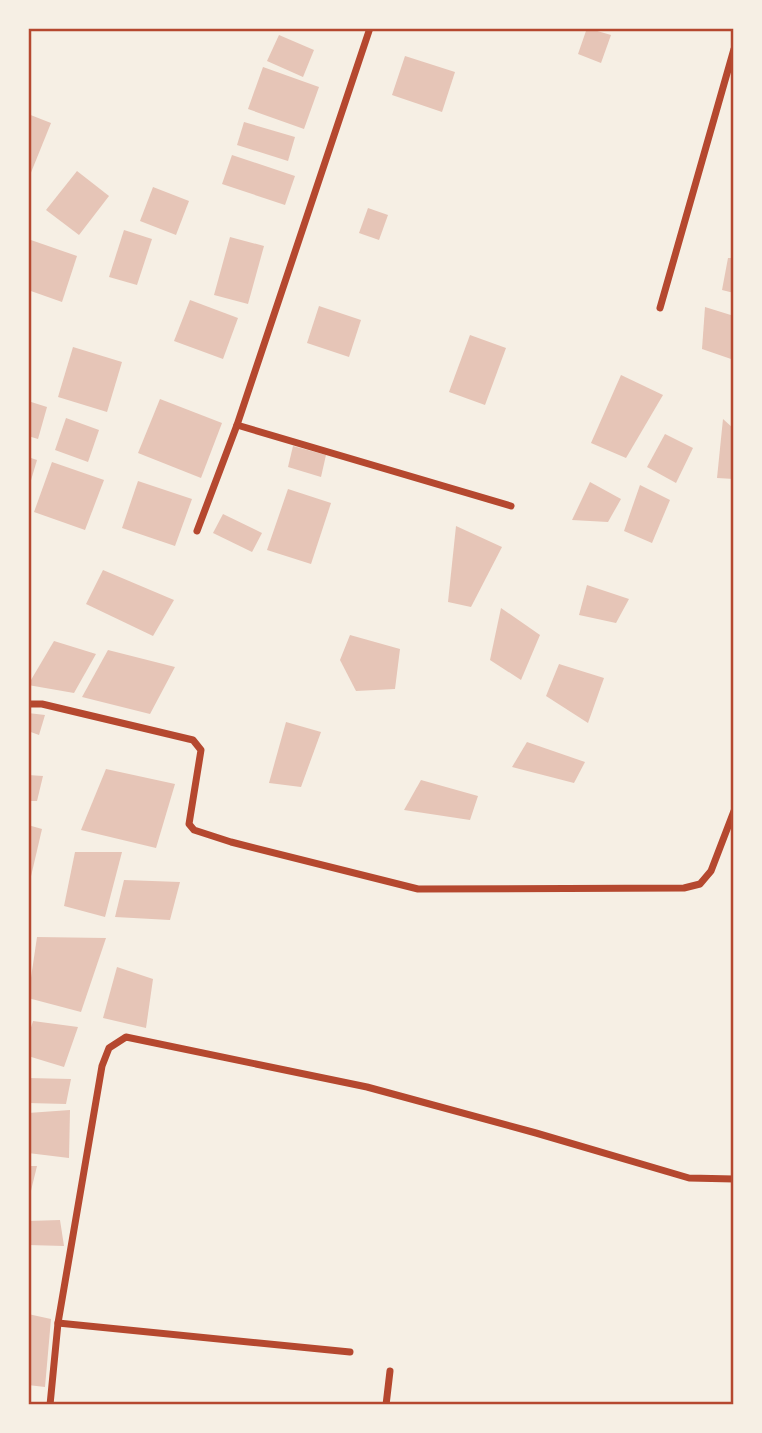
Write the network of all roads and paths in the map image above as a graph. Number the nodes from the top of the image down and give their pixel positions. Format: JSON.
{"nodes":[{"id":1,"x":370,"y":28,"type":"edge"},
{"id":2,"x":734,"y":49,"type":"edge"},
{"id":3,"x":660,"y":308,"type":"dead end"},
{"id":4,"x":237,"y":425,"type":"junction"},
{"id":5,"x":511,"y":506,"type":"dead end"},
{"id":6,"x":197,"y":531,"type":"dead end"},
{"id":7,"x":28,"y":704,"type":"edge"},
{"id":8,"x":734,"y":811,"type":"edge"},
{"id":9,"x":734,"y":1179,"type":"edge"},
{"id":10,"x":58,"y":1323,"type":"junction"},
{"id":11,"x":349,"y":1352,"type":"dead end"},
{"id":12,"x":390,"y":1371,"type":"dead end"},
{"id":13,"x":50,"y":1405,"type":"edge"},
{"id":14,"x":386,"y":1405,"type":"edge"}],
"edges":[{"from":1,"to":4,"type":"street"},
{"from":2,"to":3,"type":"street"},
{"from":4,"to":5,"type":"street"},
{"from":4,"to":6,"type":"street"},
{"from":7,"to":8,"type":"street"},
{"from":9,"to":10,"type":"street"},
{"from":10,"to":11,"type":"street"},
{"from":10,"to":13,"type":"street"},
{"from":12,"to":14,"type":"street"}]}
